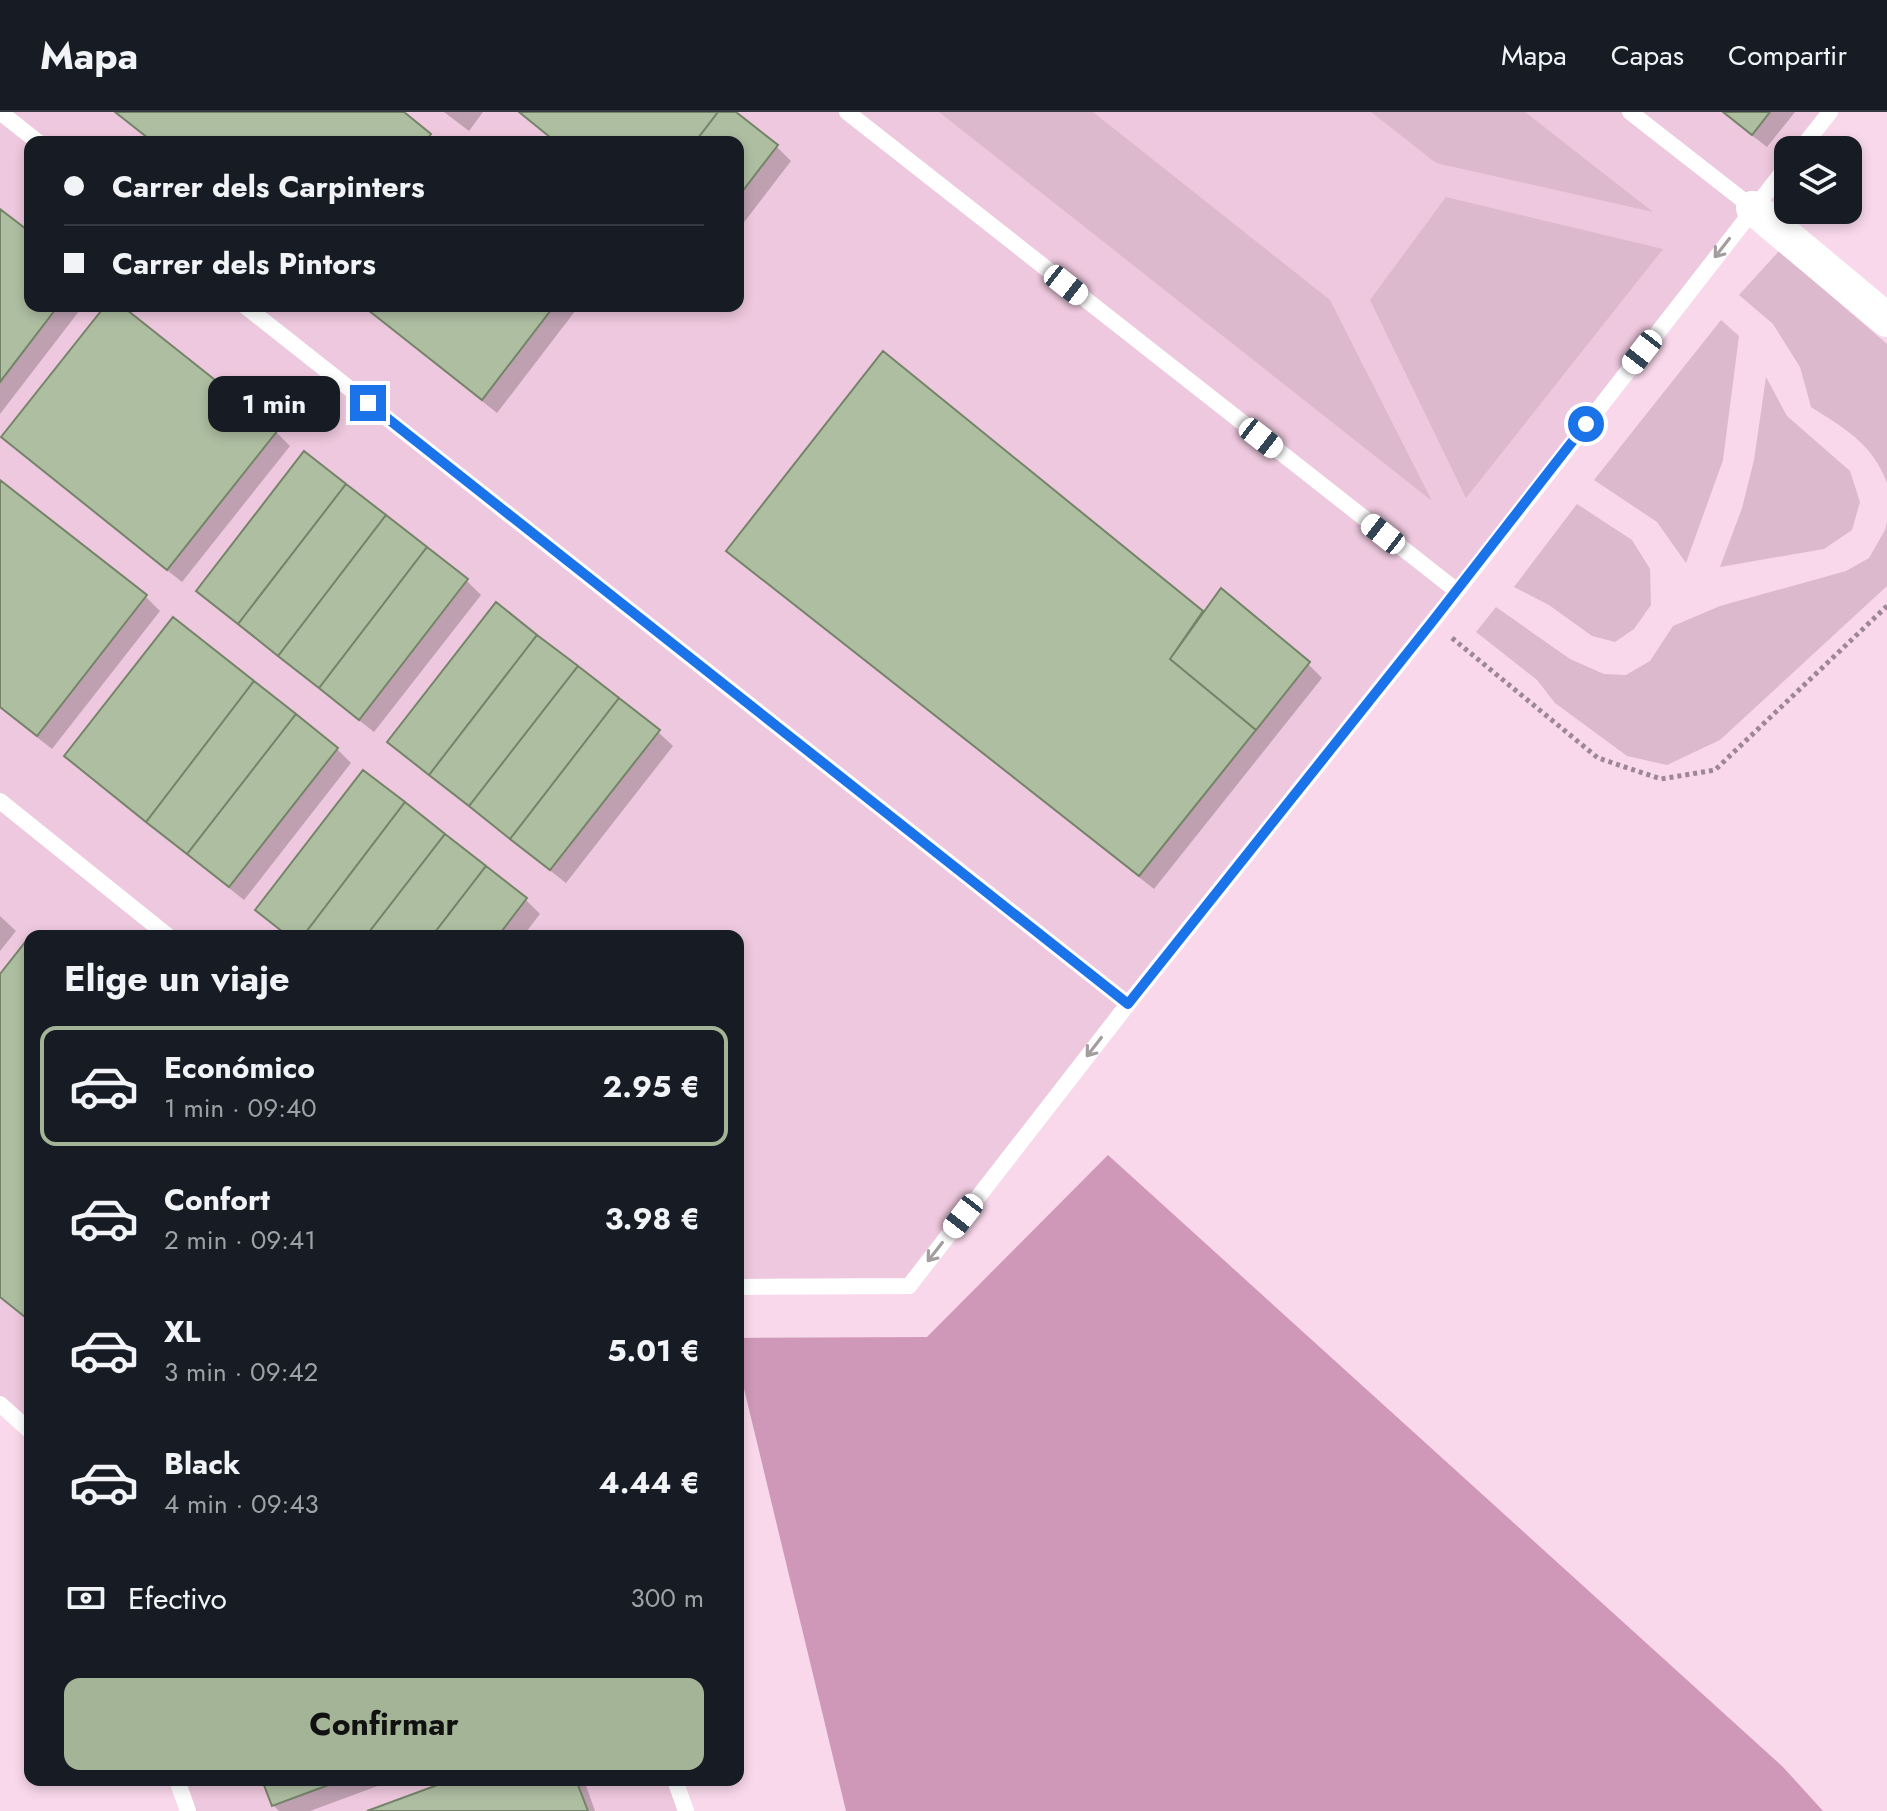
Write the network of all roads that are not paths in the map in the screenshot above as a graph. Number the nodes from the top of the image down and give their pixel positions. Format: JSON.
{"nodes":[{"id":1,"x":0,"y":112,"type":"edge"},
{"id":2,"x":847,"y":112,"type":"edge"},
{"id":3,"x":1630,"y":112,"type":"edge"},
{"id":4,"x":1830,"y":112,"type":"edge"},
{"id":5,"x":30,"y":136,"type":"edge"},
{"id":6,"x":1811,"y":136,"type":"edge"},
{"id":7,"x":1774,"y":182,"type":"edge"},
{"id":8,"x":1753,"y":208,"type":"junction"},
{"id":9,"x":253,"y":312,"type":"edge"},
{"id":10,"x":1887,"y":320,"type":"edge"},
{"id":11,"x":1457,"y":591,"type":"junction"},
{"id":12,"x":0,"y":801,"type":"edge"},
{"id":13,"x":161,"y":930,"type":"edge"},
{"id":14,"x":1128,"y":1004,"type":"junction"},
{"id":15,"x":744,"y":1287,"type":"edge"},
{"id":16,"x":0,"y":1404,"type":"edge"},
{"id":17,"x":24,"y":1426,"type":"edge"},
{"id":18,"x":179,"y":1786,"type":"edge"},
{"id":19,"x":677,"y":1786,"type":"edge"},
{"id":20,"x":188,"y":1811,"type":"edge"},
{"id":21,"x":686,"y":1811,"type":"edge"}],
"edges":[{"from":1,"to":5,"type":"lane"},
{"from":2,"to":11,"type":"lane"},
{"from":3,"to":8,"type":"lane"},
{"from":4,"to":6,"type":"lane"},
{"from":7,"to":8,"type":"lane"},
{"from":8,"to":10,"type":"street"},
{"from":8,"to":11,"type":"lane","one_way":true},
{"from":9,"to":14,"type":"lane"},
{"from":11,"to":14,"type":"lane"},
{"from":12,"to":13,"type":"lane"},
{"from":14,"to":15,"type":"lane","one_way":true},
{"from":16,"to":17,"type":"lane"},
{"from":18,"to":20,"type":"lane"},
{"from":19,"to":21,"type":"lane"}]}
